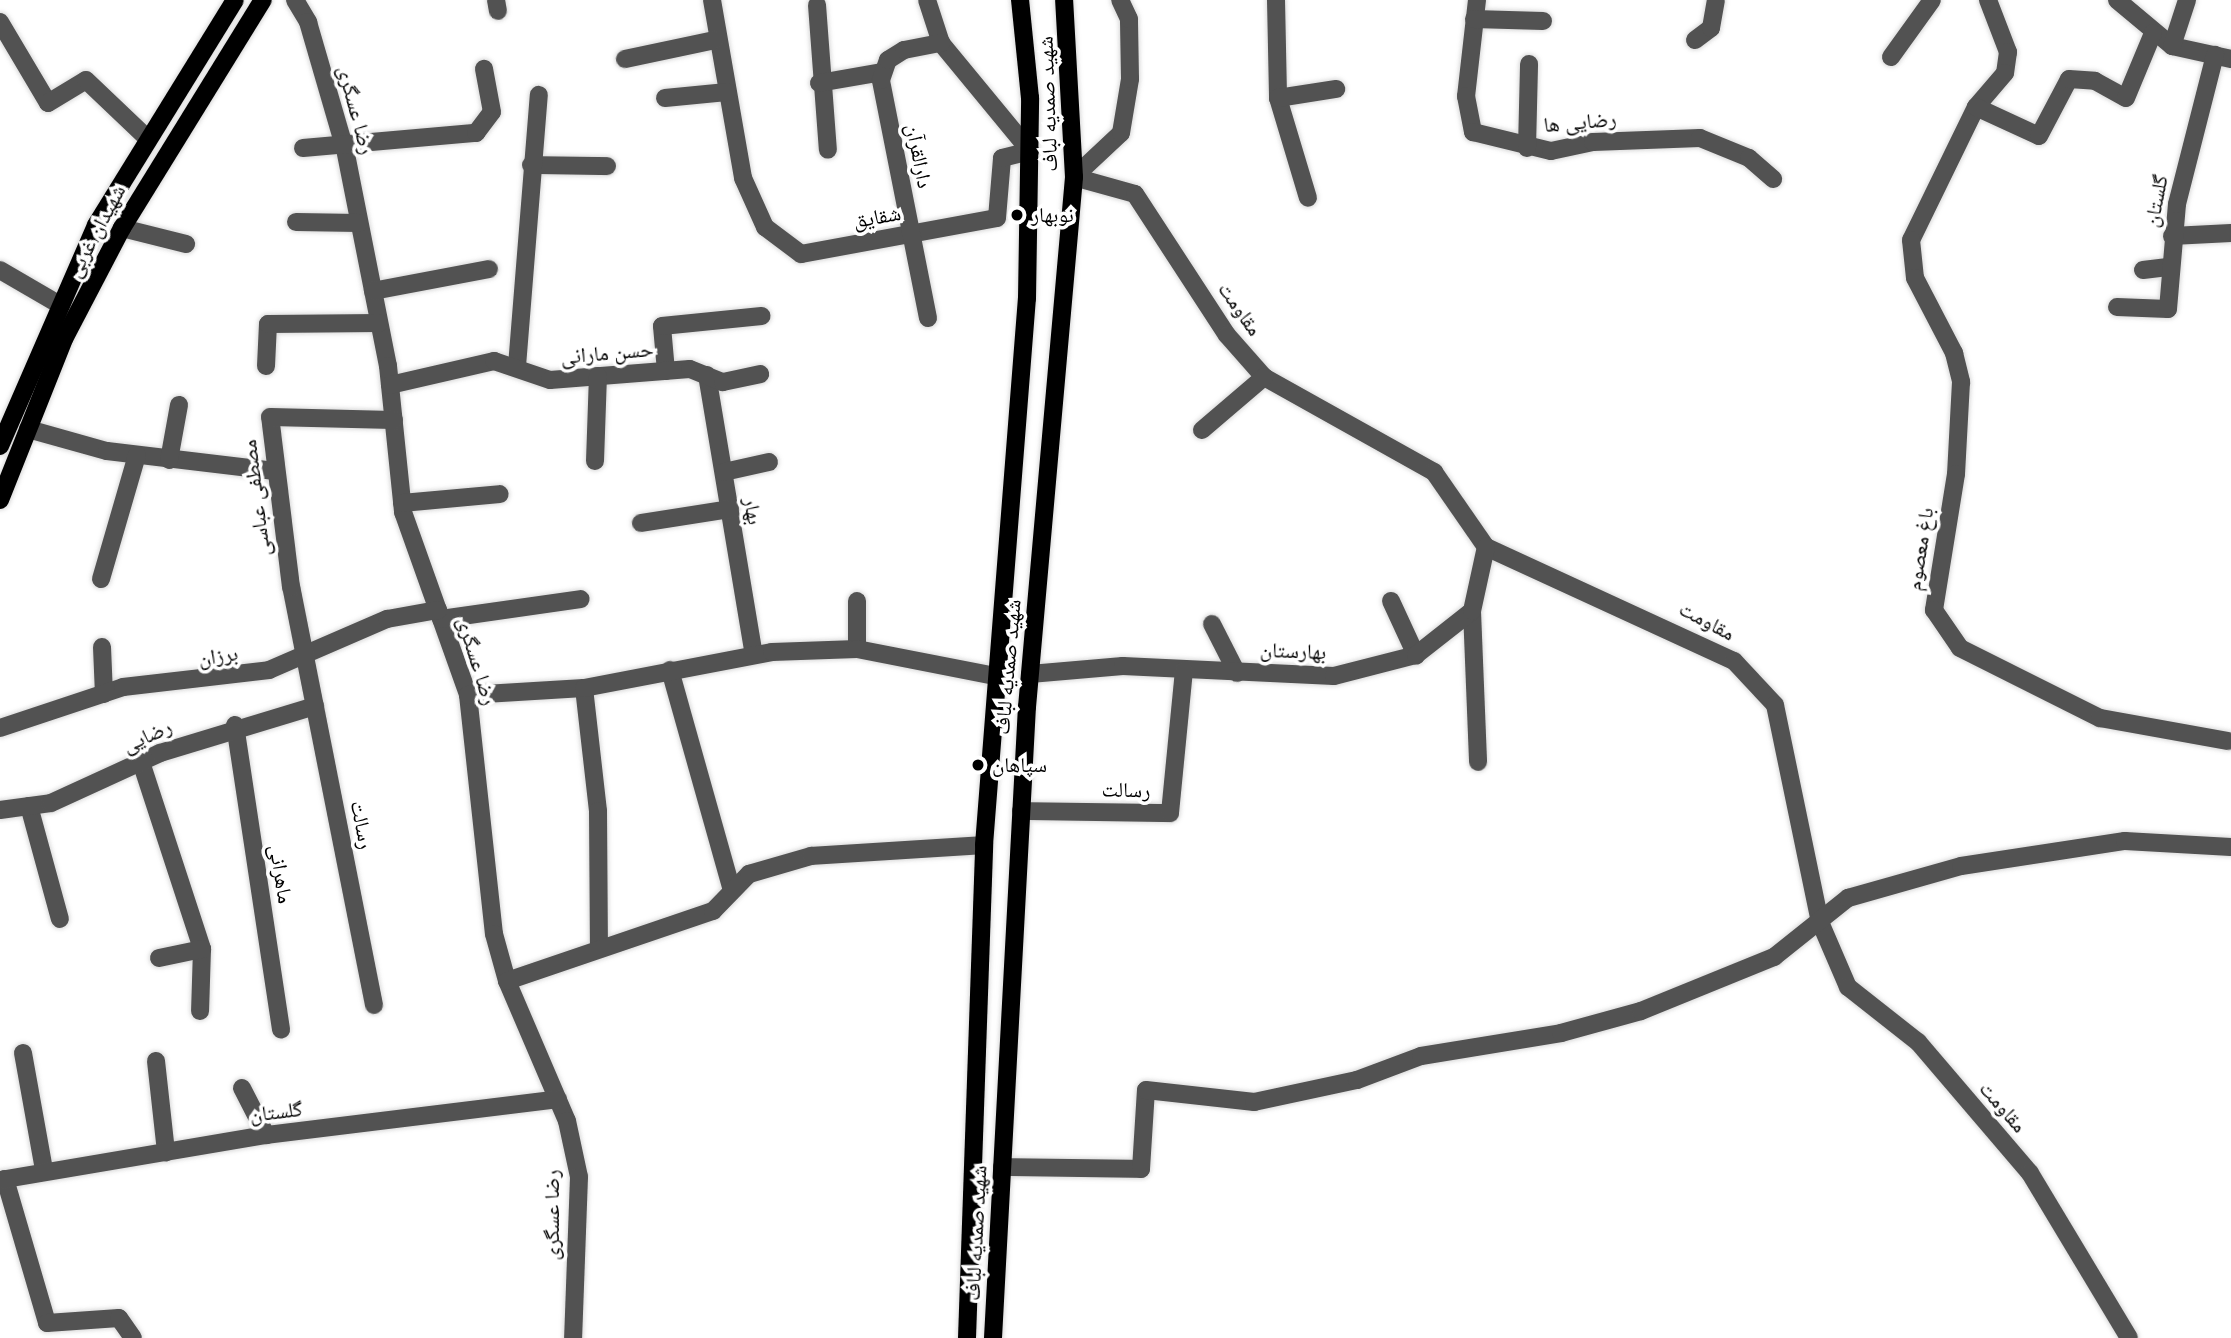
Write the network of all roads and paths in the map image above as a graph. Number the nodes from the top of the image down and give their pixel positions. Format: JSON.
{"nodes":[{"id":1,"x":235,"y":0,"type":"edge"},
{"id":2,"x":263,"y":0,"type":"edge"},
{"id":3,"x":295,"y":0,"type":"edge"},
{"id":4,"x":712,"y":0,"type":"edge"},
{"id":5,"x":927,"y":0,"type":"edge"},
{"id":6,"x":1020,"y":0,"type":"edge"},
{"id":7,"x":1064,"y":0,"type":"edge"},
{"id":8,"x":1120,"y":0,"type":"edge"},
{"id":9,"x":1276,"y":0,"type":"edge"},
{"id":10,"x":1476,"y":0,"type":"edge"},
{"id":11,"x":1716,"y":0,"type":"edge"},
{"id":12,"x":1932,"y":0,"type":"edge"},
{"id":13,"x":1988,"y":0,"type":"edge"},
{"id":14,"x":2117,"y":0,"type":"edge"},
{"id":15,"x":2186,"y":0,"type":"edge"},
{"id":16,"x":817,"y":5,"type":"dead end"},
{"id":17,"x":1474,"y":19,"type":"junction"},
{"id":18,"x":1543,"y":21,"type":"dead end"},
{"id":19,"x":0,"y":22,"type":"edge"},
{"id":20,"x":2153,"y":33,"type":"junction"},
{"id":21,"x":715,"y":40,"type":"junction"},
{"id":22,"x":1695,"y":40,"type":"dead end"},
{"id":23,"x":941,"y":43,"type":"junction"},
{"id":24,"x":2172,"y":46,"type":"junction"},
{"id":25,"x":1892,"y":57,"type":"dead end"},
{"id":26,"x":2223,"y":57,"type":"edge"},
{"id":27,"x":625,"y":59,"type":"dead end"},
{"id":28,"x":1528,"y":64,"type":"dead end"},
{"id":29,"x":484,"y":69,"type":"dead end"},
{"id":30,"x":883,"y":72,"type":"junction"},
{"id":31,"x":819,"y":83,"type":"junction"},
{"id":32,"x":1336,"y":89,"type":"dead end"},
{"id":33,"x":727,"y":92,"type":"junction"},
{"id":34,"x":539,"y":95,"type":"dead end"},
{"id":35,"x":173,"y":98,"type":"junction"},
{"id":36,"x":666,"y":98,"type":"dead end"},
{"id":37,"x":1278,"y":98,"type":"junction"},
{"id":38,"x":1976,"y":107,"type":"junction"},
{"id":39,"x":192,"y":113,"type":"junction"},
{"id":40,"x":148,"y":139,"type":"junction"},
{"id":41,"x":303,"y":148,"type":"dead end"},
{"id":42,"x":1527,"y":148,"type":"junction"},
{"id":43,"x":345,"y":149,"type":"junction"},
{"id":44,"x":828,"y":150,"type":"dead end"},
{"id":45,"x":1030,"y":151,"type":"junction"},
{"id":46,"x":531,"y":165,"type":"junction"},
{"id":47,"x":607,"y":166,"type":"dead end"},
{"id":48,"x":1074,"y":177,"type":"junction"},
{"id":49,"x":1773,"y":179,"type":"dead end"},
{"id":50,"x":1308,"y":198,"type":"dead end"},
{"id":51,"x":296,"y":222,"type":"dead end"},
{"id":52,"x":359,"y":223,"type":"junction"},
{"id":53,"x":122,"y":228,"type":"junction"},
{"id":54,"x":2231,"y":233,"type":"edge"},
{"id":55,"x":911,"y":234,"type":"junction"},
{"id":56,"x":2172,"y":236,"type":"junction"},
{"id":57,"x":186,"y":244,"type":"dead end"},
{"id":58,"x":2168,"y":267,"type":"junction"},
{"id":59,"x":0,"y":270,"type":"edge"},
{"id":60,"x":489,"y":270,"type":"dead end"},
{"id":61,"x":2143,"y":270,"type":"dead end"},
{"id":62,"x":373,"y":291,"type":"junction"},
{"id":63,"x":60,"y":305,"type":"junction"},
{"id":64,"x":2117,"y":307,"type":"dead end"},
{"id":65,"x":762,"y":316,"type":"dead end"},
{"id":66,"x":928,"y":318,"type":"dead end"},
{"id":67,"x":380,"y":323,"type":"junction"},
{"id":68,"x":266,"y":366,"type":"dead end"},
{"id":69,"x":517,"y":366,"type":"junction"},
{"id":70,"x":666,"y":370,"type":"junction"},
{"id":71,"x":760,"y":374,"type":"dead end"},
{"id":72,"x":707,"y":375,"type":"junction"},
{"id":73,"x":598,"y":376,"type":"junction"},
{"id":74,"x":1264,"y":377,"type":"junction"},
{"id":75,"x":390,"y":385,"type":"junction"},
{"id":76,"x":179,"y":405,"type":"dead end"},
{"id":77,"x":394,"y":420,"type":"junction"},
{"id":78,"x":28,"y":429,"type":"junction"},
{"id":79,"x":1202,"y":430,"type":"dead end"},
{"id":80,"x":0,"y":446,"type":"edge"},
{"id":81,"x":137,"y":455,"type":"junction"},
{"id":82,"x":169,"y":460,"type":"junction"},
{"id":83,"x":595,"y":461,"type":"dead end"},
{"id":84,"x":769,"y":462,"type":"dead end"},
{"id":85,"x":275,"y":471,"type":"junction"},
{"id":86,"x":724,"y":472,"type":"junction"},
{"id":87,"x":500,"y":494,"type":"dead end"},
{"id":88,"x":0,"y":499,"type":"edge"},
{"id":89,"x":402,"y":503,"type":"junction"},
{"id":90,"x":730,"y":509,"type":"junction"},
{"id":91,"x":641,"y":523,"type":"dead end"},
{"id":92,"x":1486,"y":547,"type":"junction"},
{"id":93,"x":101,"y":579,"type":"dead end"},
{"id":94,"x":581,"y":599,"type":"dead end"},
{"id":95,"x":857,"y":601,"type":"dead end"},
{"id":96,"x":1391,"y":601,"type":"dead end"},
{"id":97,"x":1472,"y":611,"type":"junction"},
{"id":98,"x":439,"y":615,"type":"junction"},
{"id":99,"x":1212,"y":624,"type":"dead end"},
{"id":100,"x":102,"y":647,"type":"dead end"},
{"id":101,"x":857,"y":649,"type":"junction"},
{"id":102,"x":308,"y":653,"type":"junction"},
{"id":103,"x":754,"y":655,"type":"junction"},
{"id":104,"x":1416,"y":655,"type":"junction"},
{"id":105,"x":670,"y":670,"type":"junction"},
{"id":106,"x":1184,"y":671,"type":"junction"},
{"id":107,"x":1237,"y":673,"type":"junction"},
{"id":108,"x":1030,"y":674,"type":"junction"},
{"id":109,"x":994,"y":676,"type":"junction"},
{"id":110,"x":584,"y":688,"type":"junction"},
{"id":111,"x":104,"y":694,"type":"junction"},
{"id":112,"x":468,"y":695,"type":"junction"},
{"id":113,"x":315,"y":705,"type":"junction"},
{"id":114,"x":235,"y":725,"type":"junction"},
{"id":115,"x":0,"y":727,"type":"edge"},
{"id":116,"x":2228,"y":740,"type":"dead end"},
{"id":117,"x":141,"y":762,"type":"junction"},
{"id":118,"x":1478,"y":762,"type":"dead end"},
{"id":119,"x":29,"y":806,"type":"junction"},
{"id":120,"x":0,"y":810,"type":"edge"},
{"id":121,"x":1021,"y":811,"type":"junction"},
{"id":122,"x":984,"y":845,"type":"junction"},
{"id":123,"x":2231,"y":847,"type":"edge"},
{"id":124,"x":732,"y":890,"type":"junction"},
{"id":125,"x":60,"y":919,"type":"dead end"},
{"id":126,"x":1820,"y":922,"type":"junction"},
{"id":127,"x":600,"y":947,"type":"junction"},
{"id":128,"x":202,"y":949,"type":"junction"},
{"id":129,"x":159,"y":958,"type":"dead end"},
{"id":130,"x":507,"y":981,"type":"junction"},
{"id":131,"x":374,"y":1005,"type":"dead end"},
{"id":132,"x":200,"y":1012,"type":"dead end"},
{"id":133,"x":281,"y":1030,"type":"dead end"},
{"id":134,"x":23,"y":1053,"type":"dead end"},
{"id":135,"x":156,"y":1061,"type":"dead end"},
{"id":136,"x":242,"y":1088,"type":"dead end"},
{"id":137,"x":558,"y":1099,"type":"junction"},
{"id":138,"x":266,"y":1135,"type":"junction"},
{"id":139,"x":166,"y":1152,"type":"junction"},
{"id":140,"x":1002,"y":1167,"type":"junction"},
{"id":141,"x":44,"y":1170,"type":"junction"},
{"id":142,"x":2,"y":1180,"type":"edge"},
{"id":143,"x":133,"y":1338,"type":"edge"},
{"id":144,"x":573,"y":1338,"type":"edge"},
{"id":145,"x":967,"y":1338,"type":"edge"},
{"id":146,"x":993,"y":1338,"type":"edge"},
{"id":147,"x":2129,"y":1338,"type":"edge"}],
"edges":[{"from":1,"to":35,"type":"main road","name":"شهیدان غربی"},
{"from":2,"to":39,"type":"main road","name":"شهیدان غربی"},
{"from":3,"to":43,"type":"street","name":"رضا عسگری"},
{"from":4,"to":21,"type":"street"},
{"from":5,"to":23,"type":"street"},
{"from":6,"to":45,"type":"main road","name":"شهید صمدیه لباف"},
{"from":7,"to":48,"type":"main road","name":"شهید صمدیه لباف"},
{"from":8,"to":48,"type":"street"},
{"from":9,"to":37,"type":"street"},
{"from":10,"to":17,"type":"street","name":"رضایی ها"},
{"from":11,"to":22,"type":"street"},
{"from":12,"to":25,"type":"street"},
{"from":13,"to":38,"type":"street","name":"باغ معصوم"},
{"from":14,"to":20,"type":"street"},
{"from":15,"to":24,"type":"street"},
{"from":16,"to":31,"type":"street"},
{"from":17,"to":18,"type":"street"},
{"from":17,"to":42,"type":"street","name":"رضایی ها"},
{"from":19,"to":40,"type":"street"},
{"from":20,"to":24,"type":"street"},
{"from":20,"to":38,"type":"street"},
{"from":21,"to":27,"type":"street"},
{"from":21,"to":33,"type":"street"},
{"from":23,"to":30,"type":"street"},
{"from":23,"to":45,"type":"street"},
{"from":24,"to":26,"type":"street"},
{"from":26,"to":56,"type":"street","name":"گلستان"},
{"from":28,"to":42,"type":"street"},
{"from":29,"to":43,"type":"street"},
{"from":30,"to":31,"type":"street"},
{"from":30,"to":55,"type":"street","name":"دارالقرآن"},
{"from":31,"to":44,"type":"street"},
{"from":32,"to":37,"type":"street"},
{"from":33,"to":36,"type":"street"},
{"from":33,"to":55,"type":"street","name":"شقایق"},
{"from":34,"to":46,"type":"street"},
{"from":35,"to":39,"type":"main road"},
{"from":35,"to":40,"type":"main road","name":"شهیدان غربی"},
{"from":37,"to":50,"type":"street"},
{"from":38,"to":116,"type":"street","name":"باغ معصوم"},
{"from":39,"to":53,"type":"main road","name":"شهیدان غربی"},
{"from":40,"to":63,"type":"main road","name":"شهیدان غربی"},
{"from":41,"to":43,"type":"street"},
{"from":42,"to":49,"type":"street","name":"رضایی ها"},
{"from":43,"to":52,"type":"street","name":"رضا عسگری"},
{"from":45,"to":55,"type":"street","name":"شقایق"},
{"from":45,"to":109,"type":"main road","name":"شهید صمدیه لباف"},
{"from":46,"to":47,"type":"street"},
{"from":46,"to":69,"type":"street"},
{"from":48,"to":74,"type":"street","name":"مقاومت"},
{"from":48,"to":108,"type":"main road","name":"شهید صمدیه لباف"},
{"from":51,"to":52,"type":"street"},
{"from":52,"to":62,"type":"street","name":"رضا عسگری"},
{"from":53,"to":57,"type":"street"},
{"from":53,"to":78,"type":"main road","name":"شهیدان غربی"},
{"from":54,"to":56,"type":"street"},
{"from":55,"to":66,"type":"street","name":"دارالقرآن"},
{"from":56,"to":58,"type":"street","name":"گلستان"},
{"from":58,"to":61,"type":"street"},
{"from":58,"to":64,"type":"street","name":"گلستان"},
{"from":59,"to":63,"type":"street"},
{"from":60,"to":62,"type":"street"},
{"from":62,"to":67,"type":"street","name":"رضا عسگری"},
{"from":63,"to":80,"type":"main road","name":"شهیدان غربی"},
{"from":65,"to":70,"type":"street"},
{"from":67,"to":68,"type":"street"},
{"from":67,"to":75,"type":"street","name":"رضا عسگری"},
{"from":69,"to":73,"type":"street","name":"حسن مارانی"},
{"from":69,"to":75,"type":"street","name":"حسن مارانی"},
{"from":70,"to":72,"type":"street","name":"حسن مارانی"},
{"from":70,"to":73,"type":"street","name":"حسن مارانی"},
{"from":71,"to":72,"type":"street","name":"حسن مارانی"},
{"from":72,"to":86,"type":"street","name":"بهار"},
{"from":73,"to":83,"type":"street"},
{"from":74,"to":79,"type":"street"},
{"from":74,"to":92,"type":"street","name":"مقاومت"},
{"from":75,"to":77,"type":"street","name":"رضا عسگری"},
{"from":76,"to":82,"type":"street"},
{"from":77,"to":85,"type":"street","name":"مصطفی عباسی"},
{"from":77,"to":89,"type":"street","name":"رضا عسگری"},
{"from":78,"to":81,"type":"street"},
{"from":78,"to":88,"type":"main road","name":"شهیدان غربی"},
{"from":81,"to":82,"type":"street"},
{"from":81,"to":93,"type":"street"},
{"from":82,"to":85,"type":"street"},
{"from":84,"to":86,"type":"street"},
{"from":85,"to":102,"type":"street","name":"مصطفی عباسی"},
{"from":86,"to":90,"type":"street","name":"بهار"},
{"from":87,"to":89,"type":"street"},
{"from":89,"to":98,"type":"street","name":"رضا عسگری"},
{"from":90,"to":91,"type":"street"},
{"from":90,"to":103,"type":"street","name":"بهار"},
{"from":92,"to":97,"type":"street"},
{"from":92,"to":126,"type":"street","name":"مقاومت"},
{"from":94,"to":98,"type":"street","name":"برزان"},
{"from":95,"to":101,"type":"street"},
{"from":96,"to":104,"type":"street"},
{"from":97,"to":104,"type":"street","name":"بهارستان"},
{"from":97,"to":118,"type":"street"},
{"from":98,"to":102,"type":"street","name":"برزان"},
{"from":98,"to":112,"type":"street","name":"رضا عسگری"},
{"from":99,"to":107,"type":"street"},
{"from":100,"to":111,"type":"street"},
{"from":101,"to":103,"type":"street"},
{"from":101,"to":109,"type":"street"},
{"from":102,"to":111,"type":"street","name":"برزان"},
{"from":102,"to":113,"type":"street","name":"رسالت"},
{"from":103,"to":105,"type":"street"},
{"from":104,"to":107,"type":"street","name":"بهارستان"},
{"from":105,"to":110,"type":"street"},
{"from":105,"to":124,"type":"street"},
{"from":106,"to":107,"type":"street","name":"بهارستان"},
{"from":106,"to":108,"type":"street","name":"بهارستان"},
{"from":106,"to":121,"type":"street","name":"رسالت"},
{"from":108,"to":121,"type":"main road","name":"شهید صمدیه لباف"},
{"from":109,"to":122,"type":"main road","name":"شهید صمدیه لباف"},
{"from":110,"to":112,"type":"street"},
{"from":110,"to":127,"type":"street"},
{"from":111,"to":115,"type":"street","name":"برزان"},
{"from":112,"to":130,"type":"street","name":"رضا عسگری"},
{"from":113,"to":114,"type":"street","name":"رضایی"},
{"from":113,"to":131,"type":"street","name":"رسالت"},
{"from":114,"to":117,"type":"street","name":"رضایی"},
{"from":114,"to":133,"type":"street","name":"ماهرانی"},
{"from":117,"to":119,"type":"street","name":"رضایی"},
{"from":117,"to":128,"type":"street"},
{"from":119,"to":120,"type":"street","name":"رضایی"},
{"from":119,"to":125,"type":"street"},
{"from":121,"to":140,"type":"main road","name":"شهید صمدیه لباف"},
{"from":122,"to":124,"type":"street"},
{"from":122,"to":145,"type":"main road","name":"شهید صمدیه لباف"},
{"from":123,"to":126,"type":"street"},
{"from":124,"to":127,"type":"street"},
{"from":126,"to":140,"type":"street"},
{"from":126,"to":147,"type":"street","name":"مقاومت"},
{"from":127,"to":130,"type":"street"},
{"from":128,"to":129,"type":"street"},
{"from":128,"to":132,"type":"street"},
{"from":130,"to":137,"type":"street","name":"رضا عسگری"},
{"from":134,"to":141,"type":"street"},
{"from":135,"to":139,"type":"street"},
{"from":136,"to":138,"type":"street"},
{"from":137,"to":138,"type":"street","name":"گلستان"},
{"from":137,"to":144,"type":"street","name":"رضا عسگری"},
{"from":138,"to":139,"type":"street","name":"گلستان"},
{"from":139,"to":141,"type":"street","name":"گلستان"},
{"from":140,"to":146,"type":"main road","name":"شهید صمدیه لباف"},
{"from":141,"to":142,"type":"street","name":"گلستان"},
{"from":142,"to":143,"type":"street"}]}
